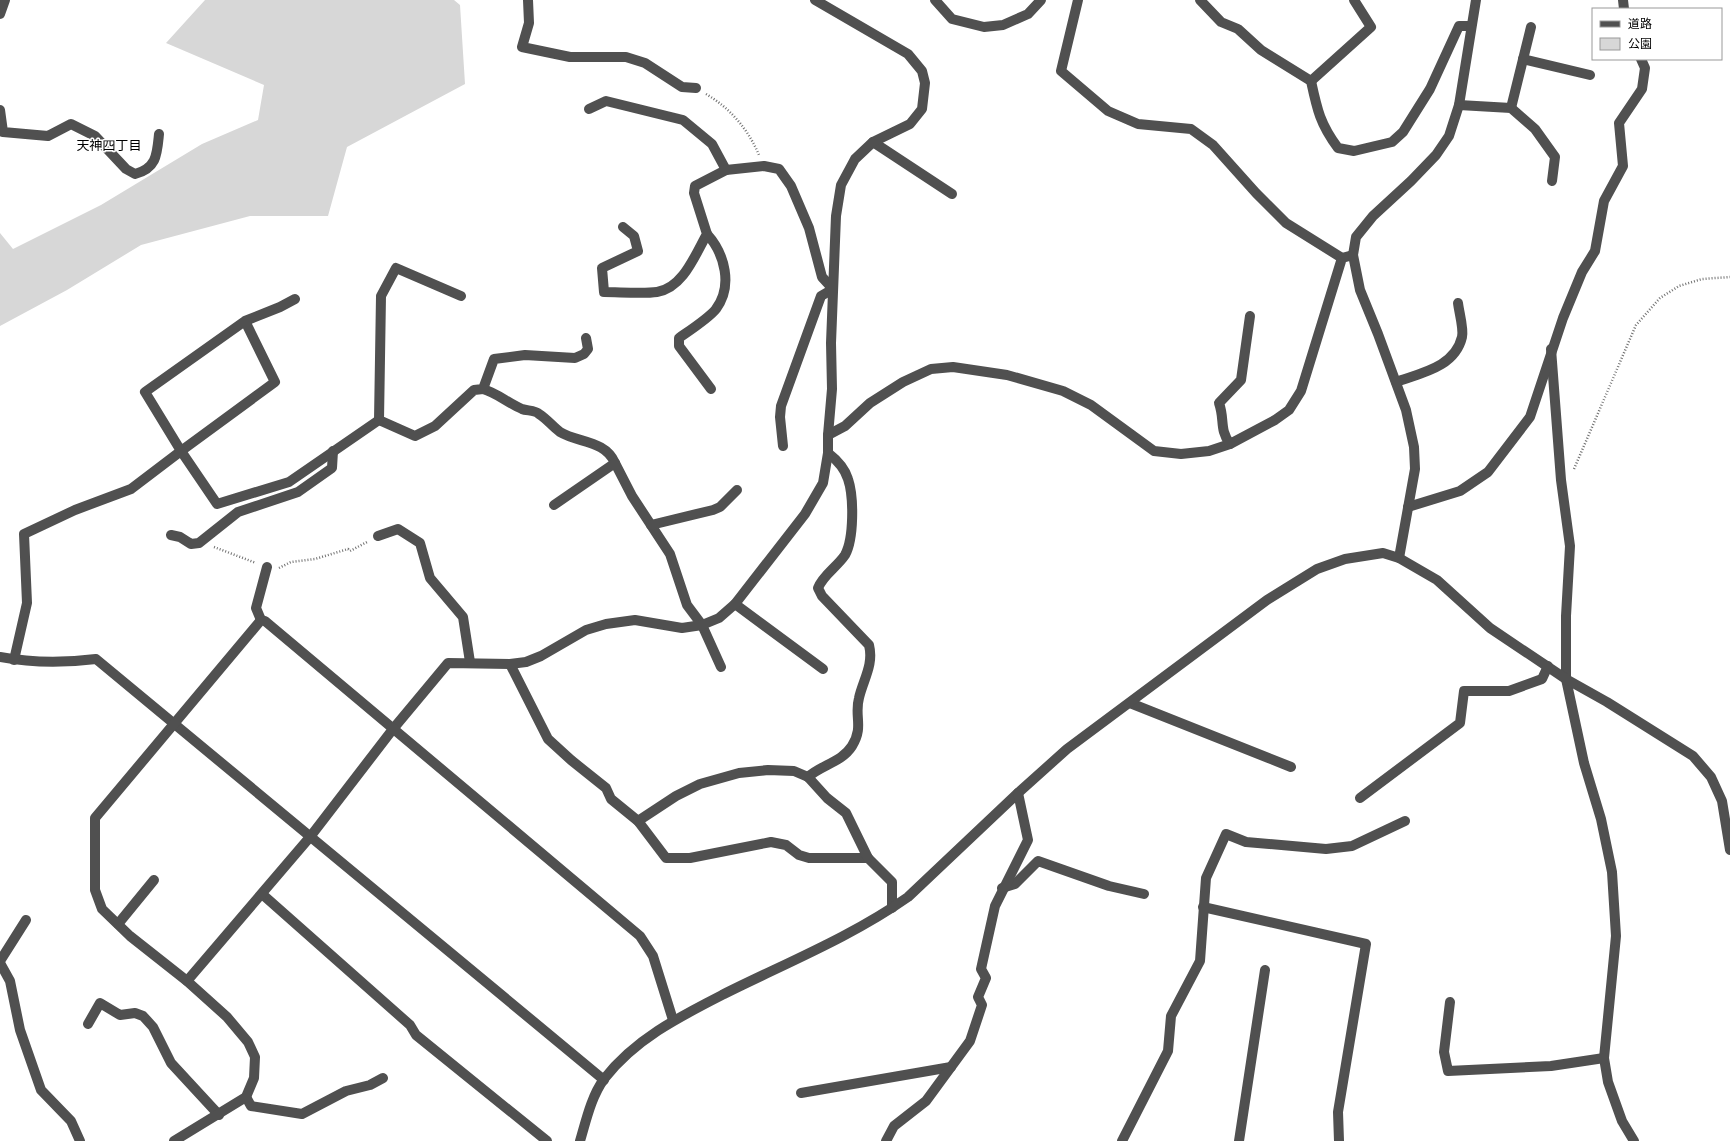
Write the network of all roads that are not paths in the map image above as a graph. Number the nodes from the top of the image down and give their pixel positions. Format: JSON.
{"nodes":[{"id":1,"x":5,"y":0,"type":"edge"},
{"id":2,"x":528,"y":0,"type":"edge"},
{"id":3,"x":815,"y":0,"type":"edge"},
{"id":4,"x":935,"y":0,"type":"edge"},
{"id":5,"x":1041,"y":0,"type":"edge"},
{"id":6,"x":1078,"y":0,"type":"edge"},
{"id":7,"x":1200,"y":0,"type":"edge"},
{"id":8,"x":1354,"y":0,"type":"edge"},
{"id":9,"x":1476,"y":0,"type":"edge"},
{"id":10,"x":0,"y":14,"type":"edge"},
{"id":11,"x":1471,"y":26,"type":"junction"},
{"id":12,"x":1531,"y":27,"type":"dead end"},
{"id":13,"x":1523,"y":59,"type":"junction"},
{"id":14,"x":1641,"y":60,"type":"edge"},
{"id":15,"x":1590,"y":75,"type":"dead end"},
{"id":16,"x":1311,"y":81,"type":"junction"},
{"id":17,"x":696,"y":88,"type":"road end"},
{"id":18,"x":1459,"y":105,"type":"junction"},
{"id":19,"x":1511,"y":108,"type":"junction"},
{"id":20,"x":0,"y":110,"type":"edge"},
{"id":21,"x":589,"y":110,"type":"dead end"},
{"id":22,"x":159,"y":134,"type":"dead end"},
{"id":23,"x":873,"y":142,"type":"junction"},
{"id":24,"x":726,"y":170,"type":"junction"},
{"id":25,"x":1552,"y":181,"type":"dead end"},
{"id":26,"x":952,"y":194,"type":"dead end"},
{"id":27,"x":623,"y":227,"type":"dead end"},
{"id":28,"x":707,"y":234,"type":"junction"},
{"id":29,"x":1353,"y":255,"type":"junction"},
{"id":30,"x":1342,"y":258,"type":"junction"},
{"id":31,"x":833,"y":289,"type":"junction"},
{"id":32,"x":461,"y":296,"type":"dead end"},
{"id":33,"x":295,"y":299,"type":"dead end"},
{"id":34,"x":1458,"y":303,"type":"dead end"},
{"id":35,"x":1250,"y":316,"type":"dead end"},
{"id":36,"x":245,"y":321,"type":"junction"},
{"id":37,"x":586,"y":338,"type":"dead end"},
{"id":38,"x":1551,"y":349,"type":"junction"},
{"id":39,"x":1396,"y":382,"type":"junction"},
{"id":40,"x":483,"y":389,"type":"junction"},
{"id":41,"x":711,"y":389,"type":"dead end"},
{"id":42,"x":379,"y":420,"type":"junction"},
{"id":43,"x":828,"y":435,"type":"junction"},
{"id":44,"x":1230,"y":444,"type":"junction"},
{"id":45,"x":783,"y":446,"type":"dead end"},
{"id":46,"x":334,"y":451,"type":"junction"},
{"id":47,"x":180,"y":452,"type":"junction"},
{"id":48,"x":828,"y":453,"type":"junction"},
{"id":49,"x":615,"y":463,"type":"junction"},
{"id":50,"x":736,"y":490,"type":"dead end"},
{"id":51,"x":554,"y":505,"type":"dead end"},
{"id":52,"x":1408,"y":507,"type":"junction"},
{"id":53,"x":651,"y":525,"type":"junction"},
{"id":54,"x":171,"y":535,"type":"dead end"},
{"id":55,"x":378,"y":536,"type":"road end"},
{"id":56,"x":1399,"y":558,"type":"junction"},
{"id":57,"x":267,"y":567,"type":"road end"},
{"id":58,"x":735,"y":604,"type":"junction"},
{"id":59,"x":261,"y":620,"type":"junction"},
{"id":60,"x":702,"y":625,"type":"junction"},
{"id":61,"x":0,"y":657,"type":"edge"},
{"id":62,"x":13,"y":659,"type":"junction"},
{"id":63,"x":470,"y":662,"type":"junction"},
{"id":64,"x":510,"y":664,"type":"junction"},
{"id":65,"x":1548,"y":666,"type":"junction"},
{"id":66,"x":721,"y":667,"type":"dead end"},
{"id":67,"x":823,"y":669,"type":"dead end"},
{"id":68,"x":1566,"y":679,"type":"junction"},
{"id":69,"x":1130,"y":703,"type":"junction"},
{"id":70,"x":174,"y":722,"type":"junction"},
{"id":71,"x":393,"y":730,"type":"junction"},
{"id":72,"x":1292,"y":767,"type":"dead end"},
{"id":73,"x":808,"y":777,"type":"junction"},
{"id":74,"x":1018,"y":793,"type":"junction"},
{"id":75,"x":1360,"y":798,"type":"dead end"},
{"id":76,"x":638,"y":821,"type":"junction"},
{"id":77,"x":1404,"y":821,"type":"dead end"},
{"id":78,"x":310,"y":837,"type":"junction"},
{"id":79,"x":1730,"y":850,"type":"edge"},
{"id":80,"x":868,"y":858,"type":"junction"},
{"id":81,"x":154,"y":880,"type":"dead end"},
{"id":82,"x":1002,"y":888,"type":"junction"},
{"id":83,"x":262,"y":894,"type":"junction"},
{"id":84,"x":1144,"y":894,"type":"dead end"},
{"id":85,"x":1203,"y":907,"type":"junction"},
{"id":86,"x":892,"y":908,"type":"junction"},
{"id":87,"x":26,"y":920,"type":"dead end"},
{"id":88,"x":118,"y":924,"type":"junction"},
{"id":89,"x":0,"y":962,"type":"edge"},
{"id":90,"x":1265,"y":970,"type":"dead end"},
{"id":91,"x":187,"y":981,"type":"junction"},
{"id":92,"x":1450,"y":1002,"type":"dead end"},
{"id":93,"x":673,"y":1020,"type":"junction"},
{"id":94,"x":88,"y":1024,"type":"dead end"},
{"id":95,"x":1604,"y":1058,"type":"junction"},
{"id":96,"x":951,"y":1067,"type":"junction"},
{"id":97,"x":383,"y":1078,"type":"dead end"},
{"id":98,"x":604,"y":1080,"type":"junction"},
{"id":99,"x":802,"y":1093,"type":"dead end"},
{"id":100,"x":246,"y":1097,"type":"junction"},
{"id":101,"x":219,"y":1115,"type":"junction"},
{"id":102,"x":80,"y":1141,"type":"edge"},
{"id":103,"x":174,"y":1141,"type":"edge"},
{"id":104,"x":547,"y":1141,"type":"edge"},
{"id":105,"x":580,"y":1141,"type":"edge"},
{"id":106,"x":886,"y":1141,"type":"edge"},
{"id":107,"x":1122,"y":1141,"type":"edge"},
{"id":108,"x":1239,"y":1141,"type":"edge"},
{"id":109,"x":1339,"y":1141,"type":"edge"},
{"id":110,"x":1634,"y":1141,"type":"edge"}],
"edges":[{"from":1,"to":10,"type":"street"},
{"from":2,"to":17,"type":"street"},
{"from":3,"to":23,"type":"street"},
{"from":4,"to":5,"type":"street"},
{"from":6,"to":30,"type":"street"},
{"from":7,"to":16,"type":"street"},
{"from":8,"to":16,"type":"street"},
{"from":9,"to":11,"type":"street"},
{"from":11,"to":16,"type":"street"},
{"from":11,"to":18,"type":"street"},
{"from":12,"to":13,"type":"street"},
{"from":13,"to":15,"type":"street"},
{"from":13,"to":19,"type":"street"},
{"from":14,"to":38,"type":"street"},
{"from":18,"to":19,"type":"street"},
{"from":18,"to":29,"type":"street"},
{"from":19,"to":25,"type":"street"},
{"from":20,"to":22,"type":"street"},
{"from":21,"to":24,"type":"street"},
{"from":23,"to":26,"type":"street"},
{"from":23,"to":31,"type":"street"},
{"from":24,"to":28,"type":"street"},
{"from":24,"to":31,"type":"street"},
{"from":27,"to":28,"type":"street"},
{"from":28,"to":41,"type":"street"},
{"from":29,"to":30,"type":"street"},
{"from":29,"to":39,"type":"street"},
{"from":30,"to":44,"type":"street"},
{"from":31,"to":43,"type":"street"},
{"from":31,"to":45,"type":"street"},
{"from":32,"to":42,"type":"street"},
{"from":33,"to":36,"type":"street"},
{"from":34,"to":39,"type":"street"},
{"from":35,"to":44,"type":"street"},
{"from":36,"to":47,"type":"street"},
{"from":36,"to":47,"type":"street"},
{"from":37,"to":40,"type":"street"},
{"from":38,"to":52,"type":"street"},
{"from":38,"to":68,"type":"street"},
{"from":39,"to":52,"type":"street"},
{"from":40,"to":42,"type":"street"},
{"from":40,"to":49,"type":"street"},
{"from":42,"to":46,"type":"street"},
{"from":43,"to":44,"type":"street"},
{"from":43,"to":48,"type":"street"},
{"from":46,"to":47,"type":"street"},
{"from":46,"to":54,"type":"street"},
{"from":47,"to":62,"type":"street"},
{"from":48,"to":58,"type":"street"},
{"from":48,"to":73,"type":"street"},
{"from":49,"to":51,"type":"street"},
{"from":49,"to":53,"type":"street"},
{"from":50,"to":53,"type":"street"},
{"from":52,"to":56,"type":"street"},
{"from":53,"to":60,"type":"street"},
{"from":55,"to":63,"type":"street"},
{"from":56,"to":65,"type":"street"},
{"from":56,"to":69,"type":"street"},
{"from":57,"to":59,"type":"street"},
{"from":58,"to":60,"type":"street"},
{"from":58,"to":67,"type":"street"},
{"from":59,"to":70,"type":"street"},
{"from":59,"to":71,"type":"street"},
{"from":60,"to":64,"type":"street"},
{"from":60,"to":66,"type":"street"},
{"from":61,"to":62,"type":"street"},
{"from":62,"to":70,"type":"street"},
{"from":63,"to":64,"type":"street"},
{"from":63,"to":71,"type":"street"},
{"from":64,"to":76,"type":"street"},
{"from":65,"to":68,"type":"street"},
{"from":65,"to":75,"type":"street"},
{"from":68,"to":79,"type":"street"},
{"from":68,"to":95,"type":"street"},
{"from":69,"to":72,"type":"street"},
{"from":69,"to":74,"type":"street"},
{"from":70,"to":78,"type":"street"},
{"from":70,"to":88,"type":"street"},
{"from":71,"to":78,"type":"street"},
{"from":71,"to":93,"type":"street"},
{"from":73,"to":76,"type":"street"},
{"from":73,"to":80,"type":"street"},
{"from":74,"to":82,"type":"street"},
{"from":74,"to":86,"type":"street"},
{"from":76,"to":80,"type":"street"},
{"from":77,"to":85,"type":"street"},
{"from":78,"to":83,"type":"street"},
{"from":78,"to":98,"type":"street"},
{"from":80,"to":86,"type":"street"},
{"from":81,"to":88,"type":"street"},
{"from":82,"to":84,"type":"street"},
{"from":82,"to":96,"type":"street"},
{"from":83,"to":91,"type":"street"},
{"from":83,"to":104,"type":"street"},
{"from":85,"to":107,"type":"street"},
{"from":85,"to":109,"type":"street"},
{"from":86,"to":93,"type":"street"},
{"from":87,"to":89,"type":"street"},
{"from":88,"to":91,"type":"street"},
{"from":89,"to":102,"type":"street"},
{"from":90,"to":108,"type":"street"},
{"from":91,"to":100,"type":"street"},
{"from":92,"to":95,"type":"street"},
{"from":93,"to":98,"type":"street"},
{"from":94,"to":101,"type":"street"},
{"from":95,"to":110,"type":"street"},
{"from":96,"to":99,"type":"street"},
{"from":96,"to":106,"type":"street"},
{"from":97,"to":100,"type":"street"},
{"from":98,"to":105,"type":"street"},
{"from":100,"to":101,"type":"street"},
{"from":101,"to":103,"type":"street"}]}
